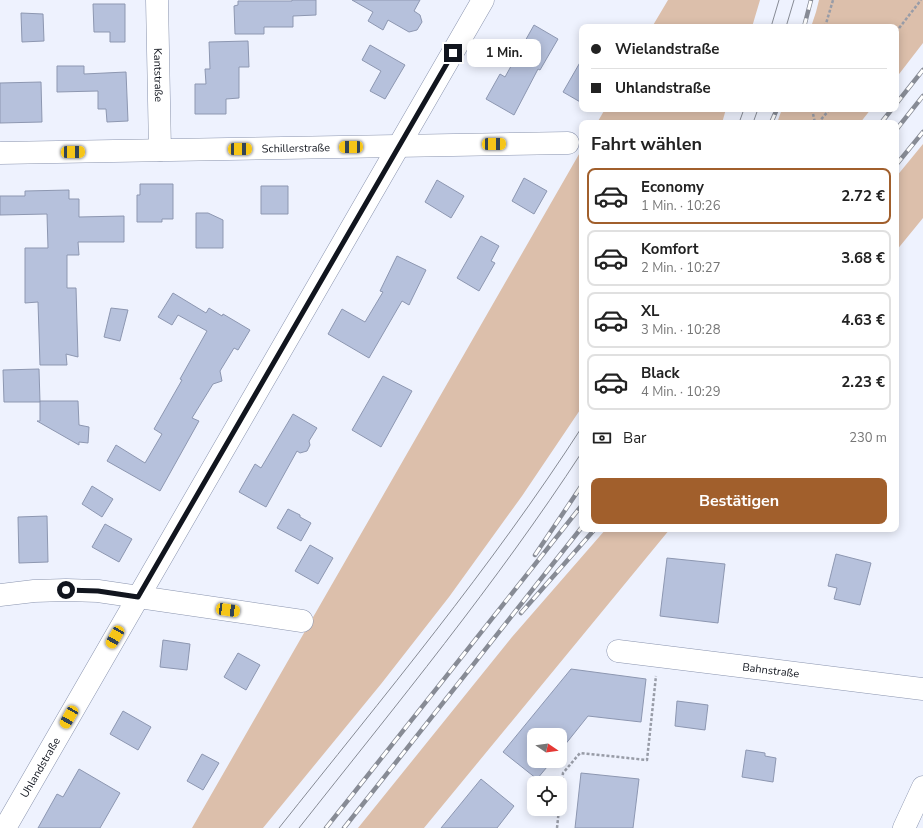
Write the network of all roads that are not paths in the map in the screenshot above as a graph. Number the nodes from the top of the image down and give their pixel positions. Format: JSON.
{"nodes":[{"id":1,"x":157,"y":0,"type":"edge"},
{"id":2,"x":483,"y":0,"type":"edge"},
{"id":3,"x":568,"y":143,"type":"dead end"},
{"id":4,"x":399,"y":146,"type":"junction"},
{"id":5,"x":160,"y":150,"type":"junction"},
{"id":6,"x":0,"y":153,"type":"edge"},
{"id":7,"x":0,"y":595,"type":"edge"},
{"id":8,"x":138,"y":597,"type":"junction"},
{"id":9,"x":302,"y":622,"type":"dead end"},
{"id":10,"x":618,"y":651,"type":"dead end"},
{"id":11,"x":923,"y":688,"type":"edge"},
{"id":12,"x":923,"y":787,"type":"edge"},
{"id":13,"x":5,"y":828,"type":"edge"},
{"id":14,"x":904,"y":828,"type":"edge"}],
"edges":[{"from":1,"to":5,"type":"street","name":"Kantstraße"},
{"from":2,"to":4,"type":"street","name":"Uhlandstraße"},
{"from":3,"to":4,"type":"street","name":"Schillerstraße"},
{"from":4,"to":5,"type":"street","name":"Schillerstraße"},
{"from":4,"to":8,"type":"street","name":"Uhlandstraße"},
{"from":5,"to":6,"type":"street","name":"Schillerstraße"},
{"from":7,"to":8,"type":"street"},
{"from":8,"to":9,"type":"street"},
{"from":8,"to":13,"type":"street","name":"Uhlandstraße"},
{"from":10,"to":11,"type":"street","name":"Bahnstraße"},
{"from":12,"to":14,"type":"street"}]}
